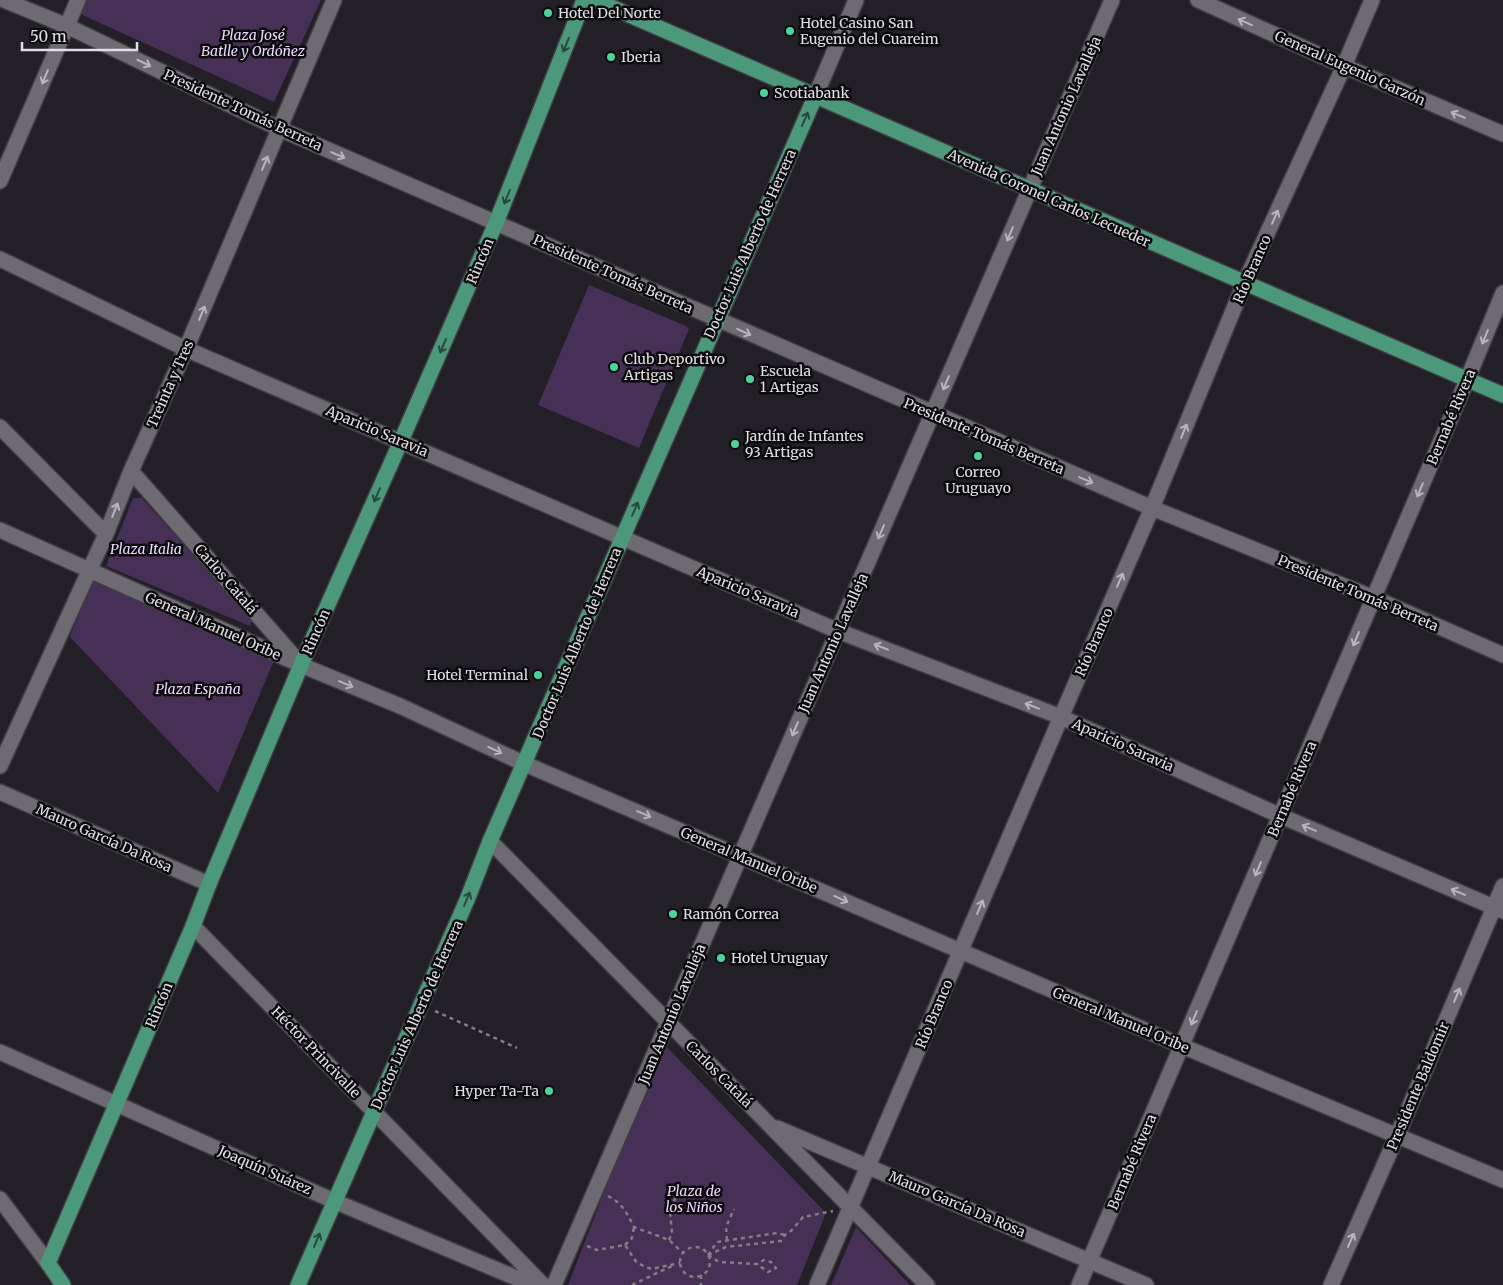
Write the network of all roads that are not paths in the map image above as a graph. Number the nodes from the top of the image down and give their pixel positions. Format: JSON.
{"nodes":[{"id":1,"x":4,"y":0,"type":"edge"},
{"id":2,"x":78,"y":0,"type":"edge"},
{"id":3,"x":334,"y":0,"type":"edge"},
{"id":4,"x":584,"y":0,"type":"edge"},
{"id":5,"x":595,"y":0,"type":"edge"},
{"id":6,"x":856,"y":0,"type":"edge"},
{"id":7,"x":1112,"y":0,"type":"edge"},
{"id":8,"x":1198,"y":0,"type":"edge"},
{"id":9,"x":1372,"y":0,"type":"edge"},
{"id":10,"x":67,"y":26,"type":"junction"},
{"id":11,"x":1344,"y":66,"type":"junction"},
{"id":12,"x":815,"y":97,"type":"junction"},
{"id":13,"x":280,"y":129,"type":"junction"},
{"id":14,"x":1503,"y":134,"type":"edge"},
{"id":15,"x":0,"y":181,"type":"edge"},
{"id":16,"x":1030,"y":189,"type":"junction"},
{"id":17,"x":496,"y":223,"type":"junction"},
{"id":18,"x":0,"y":259,"type":"edge"},
{"id":19,"x":1244,"y":284,"type":"junction"},
{"id":20,"x":1503,"y":293,"type":"edge"},
{"id":21,"x":716,"y":320,"type":"junction"},
{"id":22,"x":186,"y":349,"type":"junction"},
{"id":23,"x":1467,"y":380,"type":"junction"},
{"id":24,"x":1503,"y":396,"type":"edge"},
{"id":25,"x":933,"y":414,"type":"junction"},
{"id":26,"x":0,"y":427,"type":"edge"},
{"id":27,"x":401,"y":442,"type":"junction"},
{"id":28,"x":131,"y":471,"type":"junction"},
{"id":29,"x":1152,"y":508,"type":"junction"},
{"id":30,"x":0,"y":530,"type":"edge"},
{"id":31,"x":106,"y":534,"type":"junction"},
{"id":32,"x":622,"y":538,"type":"junction"},
{"id":33,"x":88,"y":570,"type":"junction"},
{"id":34,"x":1374,"y":598,"type":"junction"},
{"id":35,"x":838,"y":631,"type":"junction"},
{"id":36,"x":1503,"y":655,"type":"edge"},
{"id":37,"x":301,"y":665,"type":"junction"},
{"id":38,"x":1061,"y":717,"type":"junction"},
{"id":39,"x":525,"y":764,"type":"junction"},
{"id":40,"x":0,"y":766,"type":"edge"},
{"id":41,"x":0,"y":792,"type":"edge"},
{"id":42,"x":1280,"y":816,"type":"junction"},
{"id":43,"x":490,"y":841,"type":"junction"},
{"id":44,"x":740,"y":855,"type":"junction"},
{"id":45,"x":209,"y":884,"type":"junction"},
{"id":46,"x":1503,"y":886,"type":"edge"},
{"id":47,"x":1499,"y":909,"type":"edge"},
{"id":48,"x":193,"y":926,"type":"junction"},
{"id":49,"x":961,"y":952,"type":"junction"},
{"id":50,"x":668,"y":1023,"type":"junction"},
{"id":51,"x":1182,"y":1046,"type":"junction"},
{"id":52,"x":0,"y":1052,"type":"edge"},
{"id":53,"x":117,"y":1104,"type":"junction"},
{"id":54,"x":374,"y":1112,"type":"junction"},
{"id":55,"x":768,"y":1124,"type":"junction"},
{"id":56,"x":1397,"y":1136,"type":"junction"},
{"id":57,"x":869,"y":1167,"type":"junction"},
{"id":58,"x":1503,"y":1180,"type":"edge"},
{"id":59,"x":0,"y":1199,"type":"edge"},
{"id":60,"x":334,"y":1201,"type":"junction"},
{"id":61,"x":851,"y":1208,"type":"junction"},
{"id":62,"x":1090,"y":1261,"type":"junction"},
{"id":63,"x":48,"y":1263,"type":"junction"},
{"id":64,"x":63,"y":1285,"type":"edge"},
{"id":65,"x":298,"y":1285,"type":"edge"},
{"id":66,"x":532,"y":1285,"type":"edge"},
{"id":67,"x":543,"y":1285,"type":"edge"},
{"id":68,"x":554,"y":1285,"type":"edge"},
{"id":69,"x":818,"y":1285,"type":"edge"},
{"id":70,"x":927,"y":1285,"type":"edge"},
{"id":71,"x":1079,"y":1285,"type":"edge"},
{"id":72,"x":1146,"y":1285,"type":"edge"},
{"id":73,"x":1331,"y":1285,"type":"edge"}],
"edges":[{"from":1,"to":10,"type":"street","name":"Presidente Tomás Berreta"},
{"from":2,"to":10,"type":"street"},
{"from":3,"to":13,"type":"street","name":"Treinta y Tres"},
{"from":4,"to":17,"type":"main road","name":"Rincón","one_way":true},
{"from":5,"to":12,"type":"main road","name":"Avenida Coronel Carlos Lecueder"},
{"from":6,"to":12,"type":"street","name":"Doctor Luis Alberto de Herrera"},
{"from":7,"to":16,"type":"street","name":"Juan Antonio Lavalleja"},
{"from":11,"to":8,"type":"street","name":"General Eugenio Garzón","one_way":true},
{"from":9,"to":11,"type":"street","name":"Río Branco"},
{"from":10,"to":13,"type":"street","name":"Presidente Tomás Berreta","one_way":true},
{"from":10,"to":15,"type":"street","one_way":true},
{"from":14,"to":11,"type":"street","name":"General Eugenio Garzón","one_way":true},
{"from":19,"to":11,"type":"street","name":"Río Branco","one_way":true},
{"from":12,"to":16,"type":"main road","name":"Avenida Coronel Carlos Lecueder"},
{"from":21,"to":12,"type":"main road","name":"Doctor Luis Alberto de Herrera","one_way":true},
{"from":13,"to":17,"type":"street","name":"Presidente Tomás Berreta","one_way":true},
{"from":22,"to":13,"type":"street","name":"Treinta y Tres","one_way":true},
{"from":16,"to":19,"type":"main road","name":"Avenida Coronel Carlos Lecueder"},
{"from":16,"to":25,"type":"street","name":"Juan Antonio Lavalleja","one_way":true},
{"from":17,"to":21,"type":"street","name":"Presidente Tomás Berreta"},
{"from":17,"to":27,"type":"main road","name":"Rincón","one_way":true},
{"from":18,"to":22,"type":"street","name":"Aparicio Saravia"},
{"from":19,"to":23,"type":"main road","name":"Avenida Coronel Carlos Lecueder"},
{"from":29,"to":19,"type":"street","name":"Río Branco","one_way":true},
{"from":20,"to":23,"type":"street","name":"Bernabé Rivera","one_way":true},
{"from":21,"to":25,"type":"street","name":"Presidente Tomás Berreta","one_way":true},
{"from":32,"to":21,"type":"main road","name":"Doctor Luis Alberto de Herrera","one_way":true},
{"from":22,"to":27,"type":"street","name":"Aparicio Saravia"},
{"from":22,"to":28,"type":"street","name":"Treinta y Tres"},
{"from":23,"to":24,"type":"main road","name":"Avenida Coronel Carlos Lecueder"},
{"from":23,"to":34,"type":"street","name":"Bernabé Rivera","one_way":true},
{"from":25,"to":29,"type":"street","name":"Presidente Tomás Berreta","one_way":true},
{"from":25,"to":35,"type":"street","name":"Juan Antonio Lavalleja","one_way":true},
{"from":26,"to":31,"type":"street"},
{"from":27,"to":32,"type":"street","name":"Aparicio Saravia"},
{"from":27,"to":37,"type":"main road","name":"Rincón","one_way":true},
{"from":31,"to":28,"type":"street","name":"Treinta y Tres","one_way":true},
{"from":28,"to":37,"type":"street","name":"Carlos Catalá"},
{"from":29,"to":34,"type":"street","name":"Presidente Tomás Berreta"},
{"from":38,"to":29,"type":"street","name":"Río Branco","one_way":true},
{"from":30,"to":33,"type":"street","name":"General Manuel Oribe"},
{"from":31,"to":33,"type":"street","name":"Treinta y Tres"},
{"from":32,"to":35,"type":"street","name":"Aparicio Saravia"},
{"from":32,"to":39,"type":"main road","name":"Doctor Luis Alberto de Herrera"},
{"from":33,"to":37,"type":"street","name":"General Manuel Oribe"},
{"from":33,"to":40,"type":"street","name":"Treinta y Tres"},
{"from":34,"to":36,"type":"street","name":"Presidente Tomás Berreta"},
{"from":34,"to":42,"type":"street","name":"Bernabé Rivera","one_way":true},
{"from":38,"to":35,"type":"street","name":"Aparicio Saravia","one_way":true},
{"from":35,"to":44,"type":"street","name":"Juan Antonio Lavalleja","one_way":true},
{"from":37,"to":39,"type":"street","name":"General Manuel Oribe","one_way":true},
{"from":37,"to":45,"type":"main road","name":"Rincón"},
{"from":38,"to":42,"type":"street","name":"Aparicio Saravia"},
{"from":49,"to":38,"type":"street","name":"Río Branco","one_way":true},
{"from":39,"to":43,"type":"main road","name":"Doctor Luis Alberto de Herrera"},
{"from":39,"to":44,"type":"street","name":"General Manuel Oribe","one_way":true},
{"from":41,"to":45,"type":"street","name":"Mauro García Da Rosa"},
{"from":47,"to":42,"type":"street","name":"Aparicio Saravia","one_way":true},
{"from":42,"to":51,"type":"street","name":"Bernabé Rivera","one_way":true},
{"from":43,"to":50,"type":"street","name":"Carlos Catalá"},
{"from":54,"to":43,"type":"main road","name":"Doctor Luis Alberto de Herrera","one_way":true},
{"from":44,"to":49,"type":"street","name":"General Manuel Oribe","one_way":true},
{"from":44,"to":50,"type":"street","name":"Juan Antonio Lavalleja"},
{"from":45,"to":48,"type":"main road","name":"Rincón"},
{"from":46,"to":47,"type":"street","name":"Presidente Baldomir"},
{"from":56,"to":47,"type":"street","name":"Presidente Baldomir","one_way":true},
{"from":48,"to":53,"type":"main road","name":"Rincón"},
{"from":48,"to":54,"type":"street","name":"Héctor Princivalle"},
{"from":49,"to":51,"type":"street","name":"General Manuel Oribe"},
{"from":49,"to":57,"type":"street","name":"Río Branco"},
{"from":50,"to":55,"type":"street","name":"Carlos Catalá"},
{"from":50,"to":68,"type":"street","name":"Juan Antonio Lavalleja"},
{"from":51,"to":56,"type":"street","name":"General Manuel Oribe"},
{"from":51,"to":62,"type":"street","name":"Bernabé Rivera"},
{"from":52,"to":53,"type":"street","name":"Joaquín Suárez"},
{"from":53,"to":60,"type":"street","name":"Joaquín Suárez"},
{"from":53,"to":63,"type":"main road","name":"Rincón"},
{"from":54,"to":60,"type":"main road","name":"Doctor Luis Alberto de Herrera"},
{"from":54,"to":67,"type":"street","name":"Héctor Princivalle"},
{"from":55,"to":57,"type":"street","name":"Mauro García Da Rosa"},
{"from":55,"to":61,"type":"street","name":"Carlos Catalá"},
{"from":56,"to":58,"type":"street","name":"General Manuel Oribe"},
{"from":73,"to":56,"type":"street","name":"Presidente Baldomir","one_way":true},
{"from":57,"to":61,"type":"street","name":"Río Branco"},
{"from":57,"to":62,"type":"street","name":"Mauro García Da Rosa"},
{"from":59,"to":63,"type":"street"},
{"from":65,"to":60,"type":"main road","name":"Doctor Luis Alberto de Herrera","one_way":true},
{"from":60,"to":66,"type":"street","name":"Joaquín Suárez"},
{"from":61,"to":69,"type":"street","name":"Río Branco"},
{"from":61,"to":70,"type":"street","name":"Carlos Catalá"},
{"from":62,"to":71,"type":"street","name":"Bernabé Rivera"},
{"from":62,"to":72,"type":"street","name":"Mauro García Da Rosa"},
{"from":63,"to":64,"type":"main road"}]}
